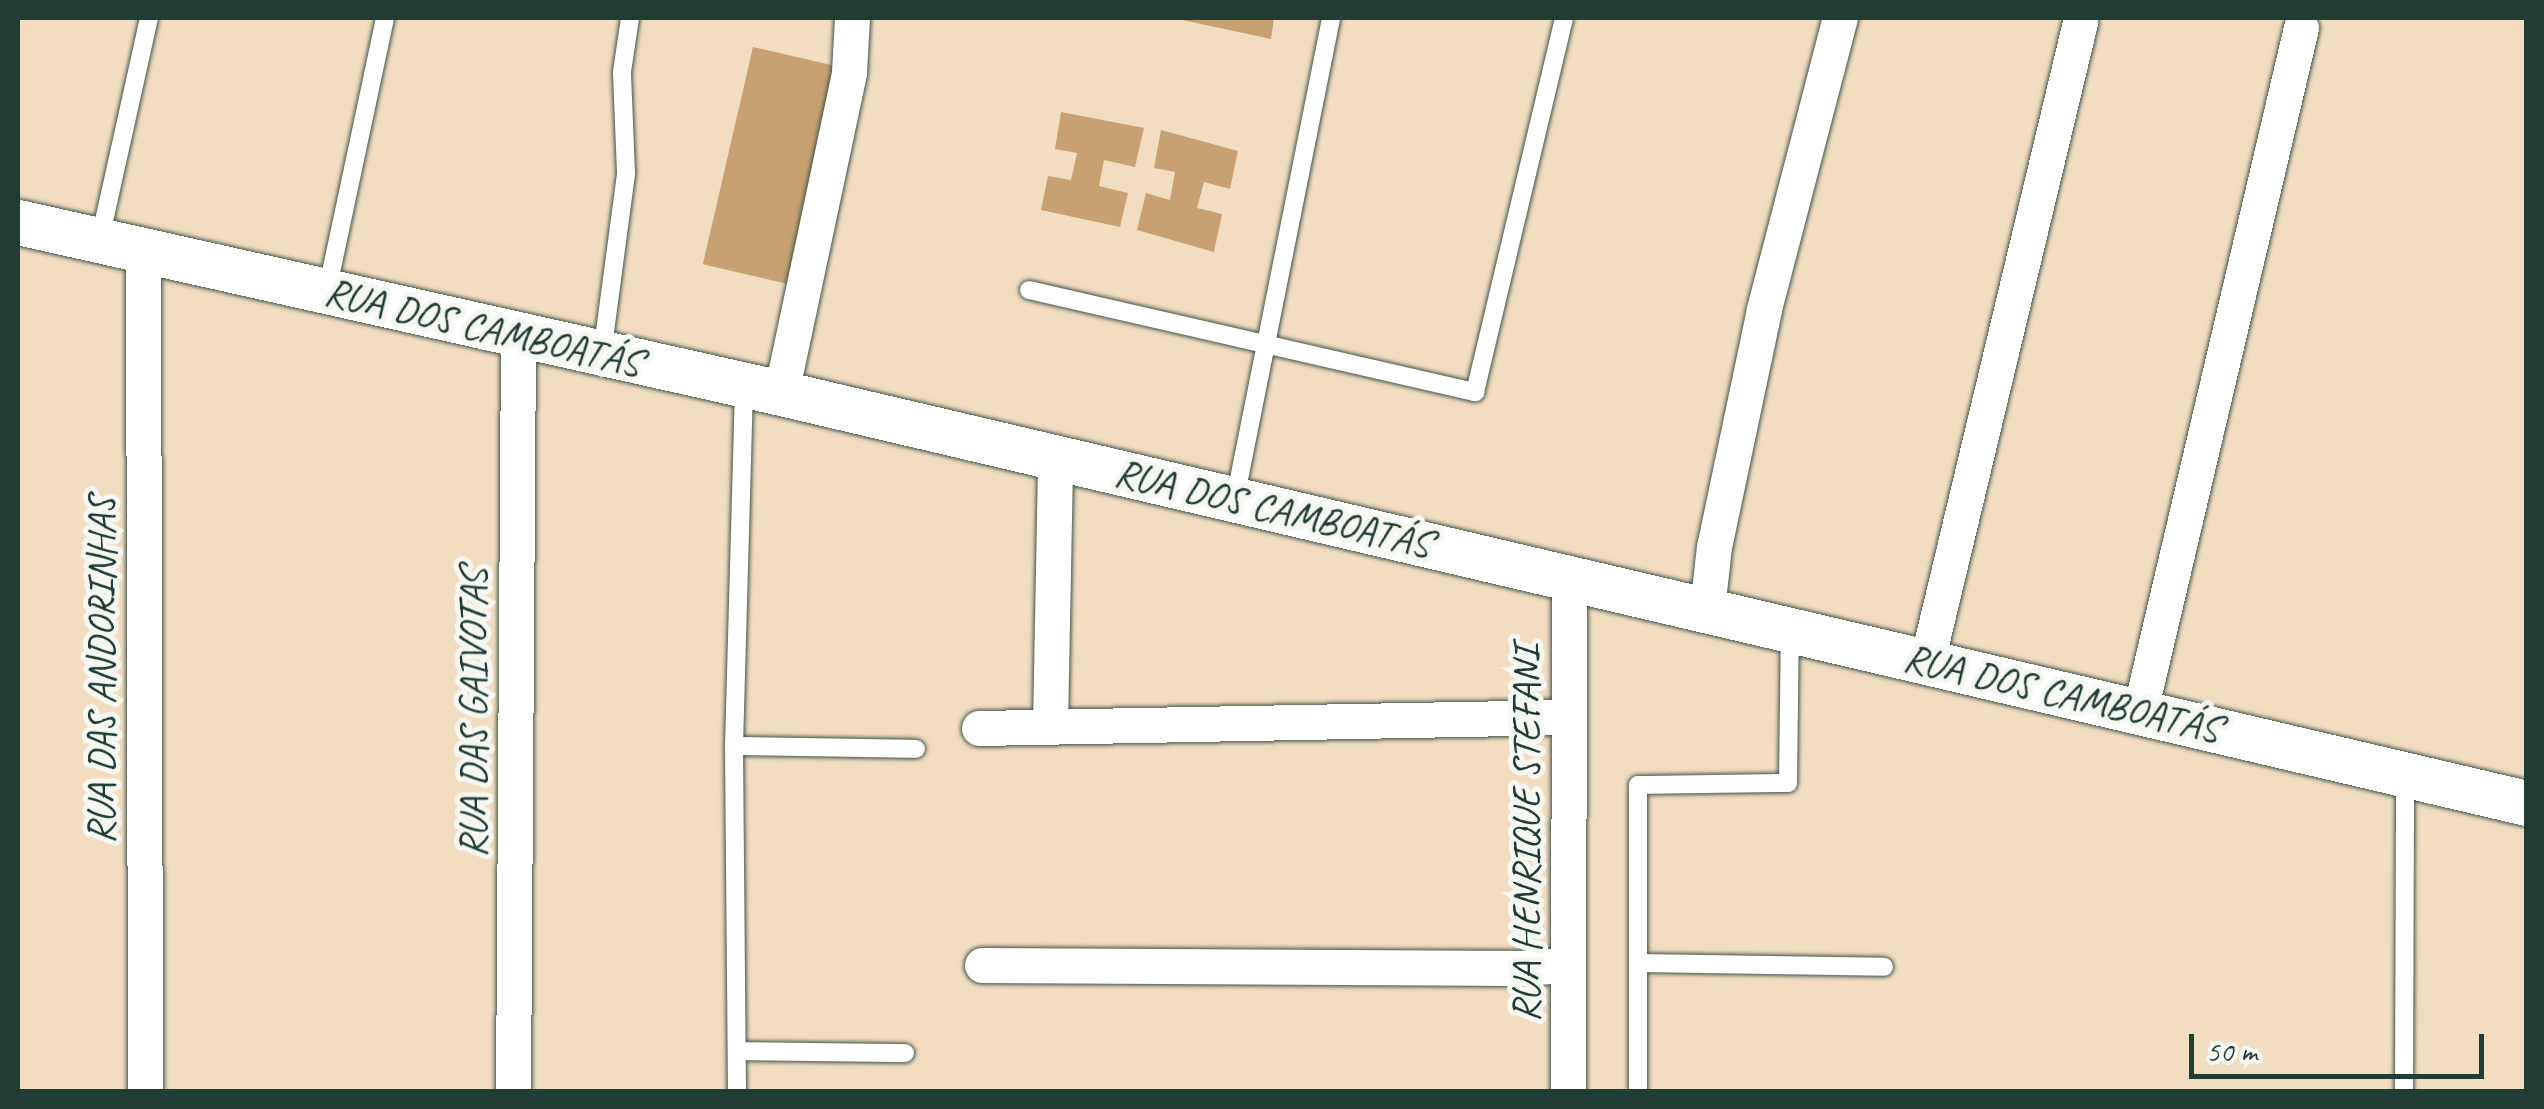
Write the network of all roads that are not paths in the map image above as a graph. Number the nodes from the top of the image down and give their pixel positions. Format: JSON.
{"nodes":[{"id":1,"x":149,"y":18,"type":"edge"},
{"id":2,"x":385,"y":18,"type":"edge"},
{"id":3,"x":630,"y":18,"type":"edge"},
{"id":4,"x":852,"y":18,"type":"edge"},
{"id":5,"x":1331,"y":18,"type":"edge"},
{"id":6,"x":1564,"y":18,"type":"edge"},
{"id":7,"x":1840,"y":18,"type":"edge"},
{"id":8,"x":2080,"y":22,"type":"dead end"},
{"id":9,"x":2301,"y":28,"type":"dead end"},
{"id":10,"x":18,"y":222,"type":"edge"},
{"id":11,"x":121,"y":245,"type":"junction"},
{"id":12,"x":1028,"y":290,"type":"dead end"},
{"id":13,"x":327,"y":292,"type":"junction"},
{"id":14,"x":518,"y":336,"type":"junction"},
{"id":15,"x":1265,"y":348,"type":"junction"},
{"id":16,"x":602,"y":354,"type":"junction"},
{"id":17,"x":763,"y":390,"type":"junction"},
{"id":18,"x":1055,"y":458,"type":"junction"},
{"id":19,"x":1235,"y":500,"type":"junction"},
{"id":20,"x":1569,"y":576,"type":"junction"},
{"id":21,"x":1707,"y":609,"type":"junction"},
{"id":22,"x":1790,"y":628,"type":"junction"},
{"id":23,"x":1927,"y":661,"type":"junction"},
{"id":24,"x":2140,"y":712,"type":"junction"},
{"id":25,"x":1568,"y":717,"type":"junction"},
{"id":26,"x":1050,"y":726,"type":"junction"},
{"id":27,"x":978,"y":728,"type":"dead end"},
{"id":28,"x":734,"y":746,"type":"junction"},
{"id":29,"x":916,"y":749,"type":"dead end"},
{"id":30,"x":2405,"y":774,"type":"junction"},
{"id":31,"x":2526,"y":803,"type":"edge"},
{"id":32,"x":1638,"y":963,"type":"junction"},
{"id":33,"x":982,"y":965,"type":"dead end"},
{"id":34,"x":1568,"y":965,"type":"junction"},
{"id":35,"x":1884,"y":966,"type":"dead end"},
{"id":36,"x":738,"y":1051,"type":"junction"},
{"id":37,"x":906,"y":1053,"type":"dead end"},
{"id":38,"x":145,"y":1092,"type":"edge"},
{"id":39,"x":513,"y":1092,"type":"edge"},
{"id":40,"x":737,"y":1092,"type":"edge"},
{"id":41,"x":1568,"y":1092,"type":"edge"},
{"id":42,"x":1638,"y":1092,"type":"edge"},
{"id":43,"x":2404,"y":1092,"type":"edge"}],
"edges":[{"from":1,"to":11,"type":"lane"},
{"from":2,"to":13,"type":"lane"},
{"from":3,"to":16,"type":"lane"},
{"from":4,"to":17,"type":"street"},
{"from":5,"to":15,"type":"lane"},
{"from":6,"to":15,"type":"lane"},
{"from":7,"to":21,"type":"street"},
{"from":8,"to":23,"type":"street"},
{"from":9,"to":24,"type":"street"},
{"from":10,"to":11,"type":"street","name":"RUA DOS CAMBOATÁS"},
{"from":11,"to":13,"type":"street","name":"RUA DOS CAMBOATÁS"},
{"from":11,"to":38,"type":"street","name":"RUA DAS ANDORINHAS"},
{"from":12,"to":15,"type":"lane"},
{"from":13,"to":14,"type":"street","name":"RUA DOS CAMBOATÁS"},
{"from":14,"to":16,"type":"street","name":"RUA DOS CAMBOATÁS"},
{"from":14,"to":39,"type":"street","name":"RUA DAS GAIVOTAS"},
{"from":15,"to":19,"type":"lane"},
{"from":16,"to":17,"type":"street","name":"RUA DOS CAMBOATÁS"},
{"from":17,"to":18,"type":"street","name":"RUA DOS CAMBOATÁS"},
{"from":17,"to":28,"type":"lane"},
{"from":18,"to":19,"type":"street","name":"RUA DOS CAMBOATÁS"},
{"from":18,"to":26,"type":"street"},
{"from":19,"to":20,"type":"street","name":"RUA DOS CAMBOATÁS"},
{"from":20,"to":21,"type":"street","name":"RUA DOS CAMBOATÁS"},
{"from":20,"to":25,"type":"street","name":"RUA HENRIQUE STEFANI"},
{"from":21,"to":22,"type":"street","name":"RUA DOS CAMBOATÁS"},
{"from":22,"to":23,"type":"street","name":"RUA DOS CAMBOATÁS"},
{"from":22,"to":32,"type":"lane"},
{"from":23,"to":24,"type":"street","name":"RUA DOS CAMBOATÁS"},
{"from":24,"to":30,"type":"street","name":"RUA DOS CAMBOATÁS"},
{"from":25,"to":26,"type":"street"},
{"from":25,"to":34,"type":"street","name":"RUA HENRIQUE STEFANI"},
{"from":26,"to":27,"type":"street"},
{"from":28,"to":29,"type":"lane"},
{"from":28,"to":36,"type":"lane"},
{"from":30,"to":31,"type":"street","name":"RUA DOS CAMBOATÁS"},
{"from":30,"to":43,"type":"lane"},
{"from":32,"to":35,"type":"lane"},
{"from":32,"to":42,"type":"lane"},
{"from":33,"to":34,"type":"street"},
{"from":34,"to":41,"type":"street","name":"RUA HENRIQUE STEFANI"},
{"from":36,"to":37,"type":"lane"},
{"from":36,"to":40,"type":"lane"}]}
